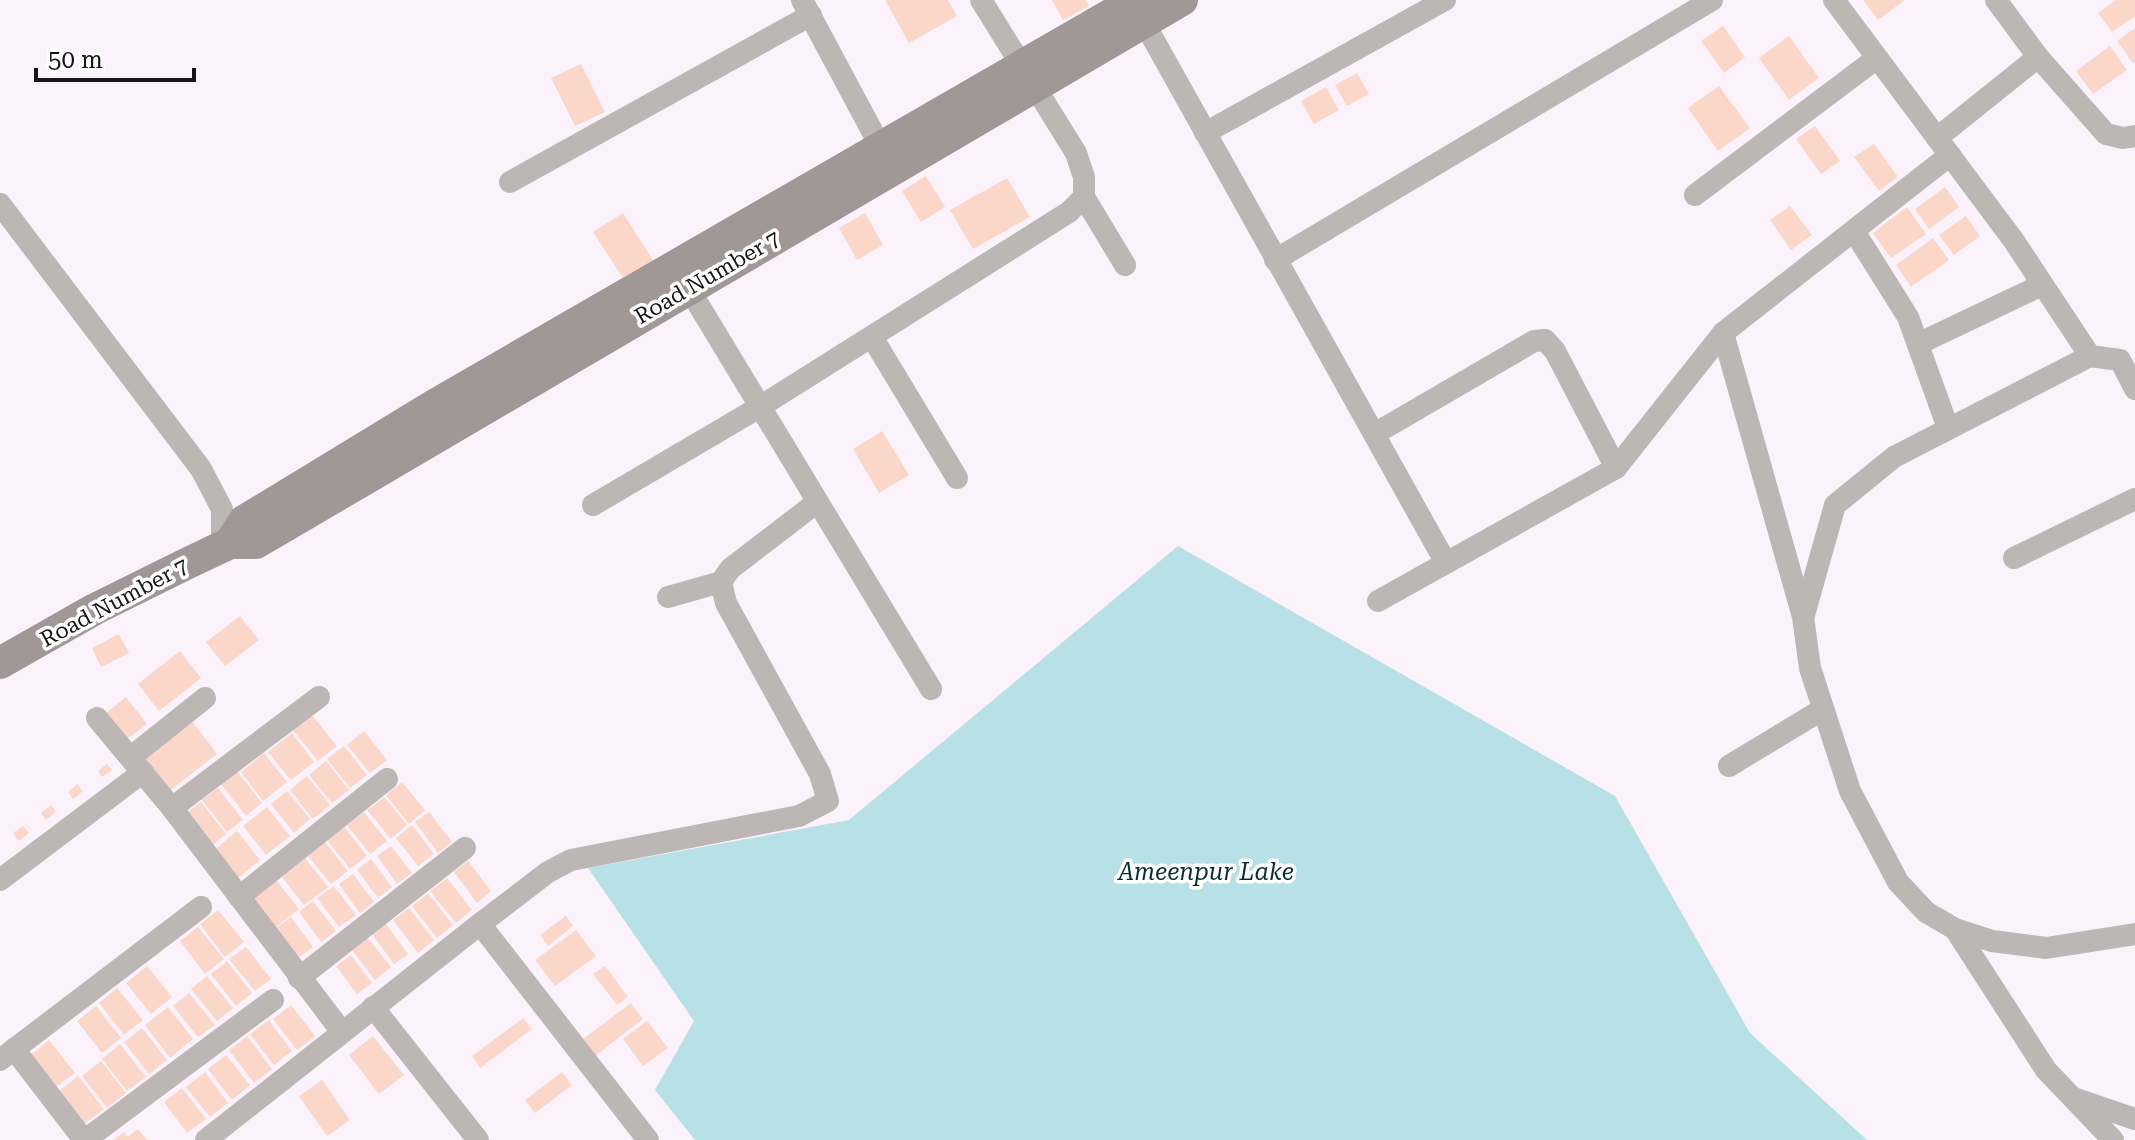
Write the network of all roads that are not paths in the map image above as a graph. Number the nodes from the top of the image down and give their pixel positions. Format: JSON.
{"nodes":[{"id":1,"x":981,"y":0,"type":"edge"},
{"id":2,"x":1182,"y":0,"type":"edge"},
{"id":3,"x":1445,"y":0,"type":"edge"},
{"id":4,"x":1712,"y":0,"type":"edge"},
{"id":5,"x":1834,"y":0,"type":"edge"},
{"id":6,"x":1996,"y":0,"type":"edge"},
{"id":7,"x":807,"y":7,"type":"edge"},
{"id":8,"x":1137,"y":8,"type":"edge"},
{"id":9,"x":2038,"y":57,"type":"junction"},
{"id":10,"x":1877,"y":58,"type":"junction"},
{"id":11,"x":1026,"y":76,"type":"junction"},
{"id":12,"x":1205,"y":133,"type":"junction"},
{"id":13,"x":2135,"y":136,"type":"edge"},
{"id":14,"x":1943,"y":147,"type":"junction"},
{"id":15,"x":886,"y":159,"type":"junction"},
{"id":16,"x":510,"y":182,"type":"dead end"},
{"id":17,"x":1695,"y":195,"type":"dead end"},
{"id":18,"x":1084,"y":197,"type":"junction"},
{"id":19,"x":0,"y":204,"type":"edge"},
{"id":20,"x":1854,"y":231,"type":"junction"},
{"id":21,"x":1275,"y":260,"type":"junction"},
{"id":22,"x":1125,"y":265,"type":"dead end"},
{"id":23,"x":682,"y":278,"type":"junction"},
{"id":24,"x":2042,"y":285,"type":"junction"},
{"id":25,"x":1723,"y":333,"type":"junction"},
{"id":26,"x":872,"y":337,"type":"junction"},
{"id":27,"x":1918,"y":344,"type":"junction"},
{"id":28,"x":2090,"y":356,"type":"junction"},
{"id":29,"x":2135,"y":389,"type":"edge"},
{"id":30,"x":758,"y":408,"type":"junction"},
{"id":31,"x":1948,"y":428,"type":"junction"},
{"id":32,"x":1376,"y":433,"type":"junction"},
{"id":33,"x":1616,"y":468,"type":"junction"},
{"id":34,"x":957,"y":478,"type":"dead end"},
{"id":35,"x":2135,"y":499,"type":"edge"},
{"id":36,"x":816,"y":503,"type":"junction"},
{"id":37,"x":593,"y":505,"type":"dead end"},
{"id":38,"x":226,"y":545,"type":"junction"},
{"id":39,"x":2014,"y":558,"type":"dead end"},
{"id":40,"x":1446,"y":563,"type":"junction"},
{"id":41,"x":721,"y":582,"type":"junction"},
{"id":42,"x":668,"y":597,"type":"dead end"},
{"id":43,"x":1378,"y":601,"type":"dead end"},
{"id":44,"x":1803,"y":617,"type":"junction"},
{"id":45,"x":0,"y":663,"type":"edge"},
{"id":46,"x":931,"y":689,"type":"dead end"},
{"id":47,"x":319,"y":697,"type":"dead end"},
{"id":48,"x":205,"y":698,"type":"dead end"},
{"id":49,"x":1823,"y":709,"type":"junction"},
{"id":50,"x":97,"y":718,"type":"dead end"},
{"id":51,"x":137,"y":765,"type":"junction"},
{"id":52,"x":1729,"y":766,"type":"dead end"},
{"id":53,"x":387,"y":779,"type":"dead end"},
{"id":54,"x":172,"y":808,"type":"junction"},
{"id":55,"x":465,"y":848,"type":"dead end"},
{"id":56,"x":0,"y":880,"type":"edge"},
{"id":57,"x":239,"y":897,"type":"junction"},
{"id":58,"x":201,"y":907,"type":"dead end"},
{"id":59,"x":480,"y":924,"type":"junction"},
{"id":60,"x":1955,"y":929,"type":"junction"},
{"id":61,"x":2135,"y":934,"type":"edge"},
{"id":62,"x":299,"y":978,"type":"junction"},
{"id":63,"x":273,"y":1000,"type":"dead end"},
{"id":64,"x":373,"y":1007,"type":"junction"},
{"id":65,"x":342,"y":1032,"type":"junction"},
{"id":66,"x":7,"y":1055,"type":"edge"},
{"id":67,"x":2071,"y":1097,"type":"junction"},
{"id":68,"x":2135,"y":1119,"type":"edge"},
{"id":69,"x":85,"y":1140,"type":"edge"},
{"id":70,"x":206,"y":1140,"type":"edge"},
{"id":71,"x":478,"y":1140,"type":"edge"},
{"id":72,"x":648,"y":1140,"type":"edge"},
{"id":73,"x":2113,"y":1140,"type":"edge"}],
"edges":[{"from":1,"to":11,"type":"street"},
{"from":2,"to":8,"type":"street","name":"Road Number 7"},
{"from":3,"to":12,"type":"street"},
{"from":4,"to":21,"type":"street"},
{"from":5,"to":10,"type":"street"},
{"from":6,"to":9,"type":"street"},
{"from":7,"to":15,"type":"street"},
{"from":7,"to":16,"type":"street"},
{"from":8,"to":11,"type":"street","name":"Road Number 7"},
{"from":8,"to":12,"type":"street"},
{"from":9,"to":13,"type":"street"},
{"from":9,"to":14,"type":"street"},
{"from":10,"to":14,"type":"street"},
{"from":10,"to":17,"type":"street"},
{"from":11,"to":15,"type":"street","name":"Road Number 7"},
{"from":11,"to":18,"type":"street"},
{"from":12,"to":21,"type":"street"},
{"from":14,"to":20,"type":"street"},
{"from":14,"to":24,"type":"street"},
{"from":15,"to":23,"type":"street","name":"Road Number 7"},
{"from":18,"to":22,"type":"street"},
{"from":18,"to":26,"type":"street"},
{"from":19,"to":38,"type":"street"},
{"from":20,"to":25,"type":"street"},
{"from":20,"to":27,"type":"street"},
{"from":21,"to":32,"type":"street"},
{"from":23,"to":30,"type":"street"},
{"from":23,"to":38,"type":"street","name":"Road Number 7"},
{"from":24,"to":27,"type":"street"},
{"from":24,"to":28,"type":"street"},
{"from":25,"to":33,"type":"street"},
{"from":25,"to":44,"type":"street"},
{"from":26,"to":30,"type":"street"},
{"from":26,"to":34,"type":"street"},
{"from":27,"to":31,"type":"street"},
{"from":28,"to":29,"type":"street"},
{"from":28,"to":31,"type":"street"},
{"from":30,"to":36,"type":"street"},
{"from":30,"to":37,"type":"street"},
{"from":31,"to":44,"type":"street"},
{"from":32,"to":33,"type":"street"},
{"from":32,"to":40,"type":"street"},
{"from":33,"to":40,"type":"street"},
{"from":35,"to":39,"type":"street"},
{"from":36,"to":41,"type":"street"},
{"from":36,"to":46,"type":"street"},
{"from":38,"to":45,"type":"street","name":"Road Number 7"},
{"from":40,"to":43,"type":"street"},
{"from":41,"to":42,"type":"street"},
{"from":41,"to":59,"type":"street"},
{"from":44,"to":49,"type":"street"},
{"from":47,"to":54,"type":"street"},
{"from":48,"to":51,"type":"street"},
{"from":49,"to":52,"type":"street"},
{"from":49,"to":60,"type":"street"},
{"from":50,"to":51,"type":"street"},
{"from":51,"to":54,"type":"street"},
{"from":51,"to":56,"type":"street"},
{"from":53,"to":57,"type":"street"},
{"from":54,"to":57,"type":"street"},
{"from":55,"to":62,"type":"street"},
{"from":57,"to":62,"type":"street"},
{"from":58,"to":66,"type":"street"},
{"from":59,"to":64,"type":"street"},
{"from":59,"to":72,"type":"street"},
{"from":60,"to":61,"type":"street"},
{"from":60,"to":67,"type":"street"},
{"from":62,"to":65,"type":"street"},
{"from":63,"to":69,"type":"street"},
{"from":64,"to":65,"type":"street"},
{"from":64,"to":71,"type":"street"},
{"from":65,"to":70,"type":"street"},
{"from":66,"to":69,"type":"street"},
{"from":67,"to":68,"type":"street"},
{"from":67,"to":73,"type":"street"}]}
